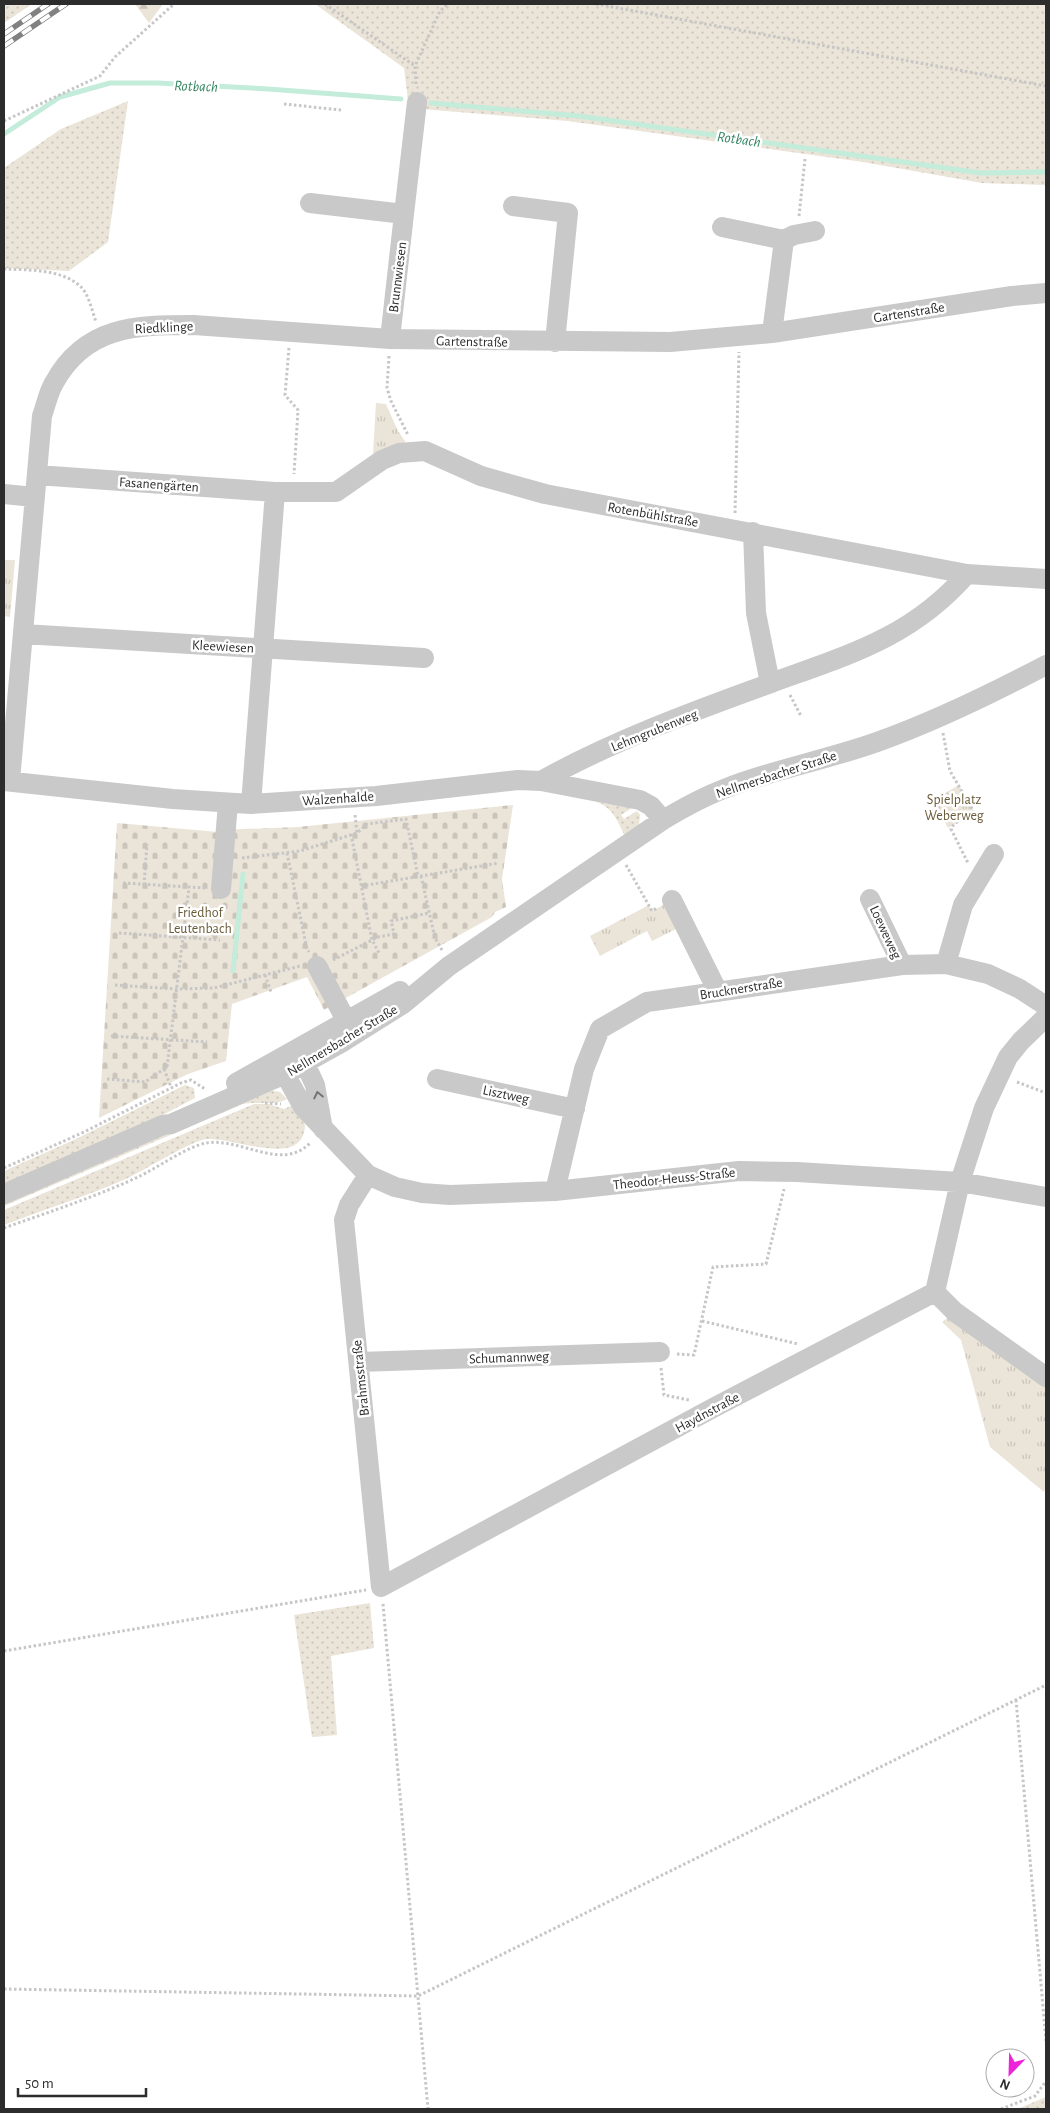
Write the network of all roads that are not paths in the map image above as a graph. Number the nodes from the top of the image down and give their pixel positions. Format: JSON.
{"nodes":[{"id":1,"x":417,"y":102,"type":"dead end"},
{"id":2,"x":310,"y":203,"type":"dead end"},
{"id":3,"x":513,"y":206,"type":"dead end"},
{"id":4,"x":404,"y":214,"type":"junction"},
{"id":5,"x":722,"y":227,"type":"dead end"},
{"id":6,"x":1046,"y":293,"type":"edge"},
{"id":7,"x":772,"y":333,"type":"junction"},
{"id":8,"x":390,"y":339,"type":"junction"},
{"id":9,"x":555,"y":342,"type":"junction"},
{"id":10,"x":36,"y":475,"type":"junction"},
{"id":11,"x":284,"y":492,"type":"junction"},
{"id":12,"x":4,"y":494,"type":"edge"},
{"id":13,"x":34,"y":496,"type":"junction"},
{"id":14,"x":744,"y":530,"type":"junction"},
{"id":15,"x":967,"y":574,"type":"junction"},
{"id":16,"x":1046,"y":579,"type":"edge"},
{"id":17,"x":23,"y":634,"type":"junction"},
{"id":18,"x":263,"y":649,"type":"junction"},
{"id":19,"x":424,"y":658,"type":"dead end"},
{"id":20,"x":1046,"y":665,"type":"edge"},
{"id":21,"x":775,"y":681,"type":"junction"},
{"id":22,"x":11,"y":684,"type":"edge"},
{"id":23,"x":7,"y":781,"type":"edge"},
{"id":24,"x":541,"y":781,"type":"junction"},
{"id":25,"x":228,"y":803,"type":"junction"},
{"id":26,"x":251,"y":804,"type":"junction"},
{"id":27,"x":663,"y":820,"type":"junction"},
{"id":28,"x":994,"y":854,"type":"dead end"},
{"id":29,"x":221,"y":889,"type":"dead end"},
{"id":30,"x":870,"y":899,"type":"dead end"},
{"id":31,"x":672,"y":900,"type":"road end"},
{"id":32,"x":316,"y":964,"type":"road end"},
{"id":33,"x":946,"y":964,"type":"junction"},
{"id":34,"x":902,"y":965,"type":"junction"},
{"id":35,"x":449,"y":966,"type":"junction"},
{"id":36,"x":718,"y":992,"type":"junction"},
{"id":37,"x":1046,"y":1006,"type":"edge"},
{"id":38,"x":1046,"y":1017,"type":"edge"},
{"id":39,"x":347,"y":1022,"type":"junction"},
{"id":40,"x":302,"y":1057,"type":"junction"},
{"id":41,"x":281,"y":1067,"type":"junction"},
{"id":42,"x":437,"y":1079,"type":"dead end"},
{"id":43,"x":575,"y":1109,"type":"junction"},
{"id":44,"x":167,"y":1123,"type":"junction"},
{"id":45,"x":323,"y":1129,"type":"junction"},
{"id":46,"x":368,"y":1175,"type":"junction"},
{"id":47,"x":960,"y":1182,"type":"junction"},
{"id":48,"x":556,"y":1191,"type":"junction"},
{"id":49,"x":4,"y":1194,"type":"edge"},
{"id":50,"x":1046,"y":1198,"type":"edge"},
{"id":51,"x":935,"y":1292,"type":"junction"},
{"id":52,"x":660,"y":1352,"type":"road end"},
{"id":53,"x":359,"y":1362,"type":"junction"},
{"id":54,"x":1046,"y":1377,"type":"edge"},
{"id":55,"x":382,"y":1587,"type":"joint"}],
"edges":[{"from":1,"to":4,"type":"street","name":"Brunnwiesen"},
{"from":2,"to":4,"type":"street"},
{"from":3,"to":9,"type":"street"},
{"from":4,"to":8,"type":"street","name":"Brunnwiesen"},
{"from":5,"to":7,"type":"street"},
{"from":6,"to":7,"type":"street","name":"Gartenstraße"},
{"from":7,"to":9,"type":"street","name":"Gartenstraße"},
{"from":8,"to":9,"type":"street","name":"Gartenstraße"},
{"from":8,"to":10,"type":"street","name":"Riedklinge"},
{"from":10,"to":11,"type":"street","name":"Fasanengärten"},
{"from":10,"to":13,"type":"street"},
{"from":11,"to":14,"type":"street","name":"Rotenbühlstraße"},
{"from":11,"to":18,"type":"street"},
{"from":12,"to":13,"type":"street"},
{"from":13,"to":17,"type":"street"},
{"from":14,"to":15,"type":"street","name":"Rotenbühlstraße"},
{"from":14,"to":21,"type":"street"},
{"from":15,"to":16,"type":"street","name":"Rotenbühlstraße"},
{"from":15,"to":21,"type":"street","name":"Lehmgrubenweg"},
{"from":17,"to":18,"type":"street","name":"Kleewiesen"},
{"from":17,"to":22,"type":"street"},
{"from":18,"to":19,"type":"street","name":"Kleewiesen"},
{"from":18,"to":26,"type":"street"},
{"from":20,"to":27,"type":"street","name":"Nellmersbacher Straße"},
{"from":21,"to":24,"type":"street","name":"Lehmgrubenweg"},
{"from":22,"to":23,"type":"street"},
{"from":23,"to":25,"type":"street","name":"Walzenhalde"},
{"from":24,"to":26,"type":"street","name":"Walzenhalde"},
{"from":24,"to":27,"type":"street","name":"Walzenhalde"},
{"from":25,"to":26,"type":"street","name":"Walzenhalde"},
{"from":25,"to":29,"type":"street"},
{"from":27,"to":35,"type":"street","name":"Nellmersbacher Straße"},
{"from":28,"to":33,"type":"street"},
{"from":30,"to":34,"type":"street","name":"Loeweweg"},
{"from":31,"to":36,"type":"street"},
{"from":32,"to":39,"type":"street"},
{"from":33,"to":34,"type":"street","name":"Brucknerstraße"},
{"from":33,"to":37,"type":"street","name":"Brucknerstraße"},
{"from":34,"to":36,"type":"street","name":"Brucknerstraße"},
{"from":35,"to":39,"type":"street","name":"Nellmersbacher Straße"},
{"from":35,"to":40,"type":"street","name":"Nellmersbacher Straße"},
{"from":36,"to":43,"type":"street","name":"Brucknerstraße"},
{"from":38,"to":47,"type":"street"},
{"from":39,"to":40,"type":"street","name":"Nellmersbacher Straße"},
{"from":40,"to":41,"type":"street","name":"Nellmersbacher Straße"},
{"from":45,"to":40,"type":"street","one_way":true},
{"from":41,"to":44,"type":"street","name":"Nellmersbacher Straße"},
{"from":41,"to":44,"type":"street","name":"Nellmersbacher Straße"},
{"from":41,"to":45,"type":"street","name":"Theodor-Heuss-Straße"},
{"from":42,"to":43,"type":"street","name":"Lisztweg"},
{"from":43,"to":48,"type":"street","name":"Brucknerstraße"},
{"from":44,"to":49,"type":"street"},
{"from":45,"to":46,"type":"street","name":"Theodor-Heuss-Straße"},
{"from":46,"to":48,"type":"street","name":"Theodor-Heuss-Straße"},
{"from":46,"to":53,"type":"street","name":"Brahmsstraße"},
{"from":47,"to":48,"type":"street","name":"Theodor-Heuss-Straße"},
{"from":47,"to":50,"type":"street","name":"Theodor-Heuss-Straße"},
{"from":47,"to":51,"type":"street"},
{"from":51,"to":54,"type":"street"},
{"from":51,"to":55,"type":"street","name":"Haydnstraße"},
{"from":52,"to":53,"type":"street","name":"Schumannweg"},
{"from":53,"to":55,"type":"street","name":"Brahmsstraße"}]}
